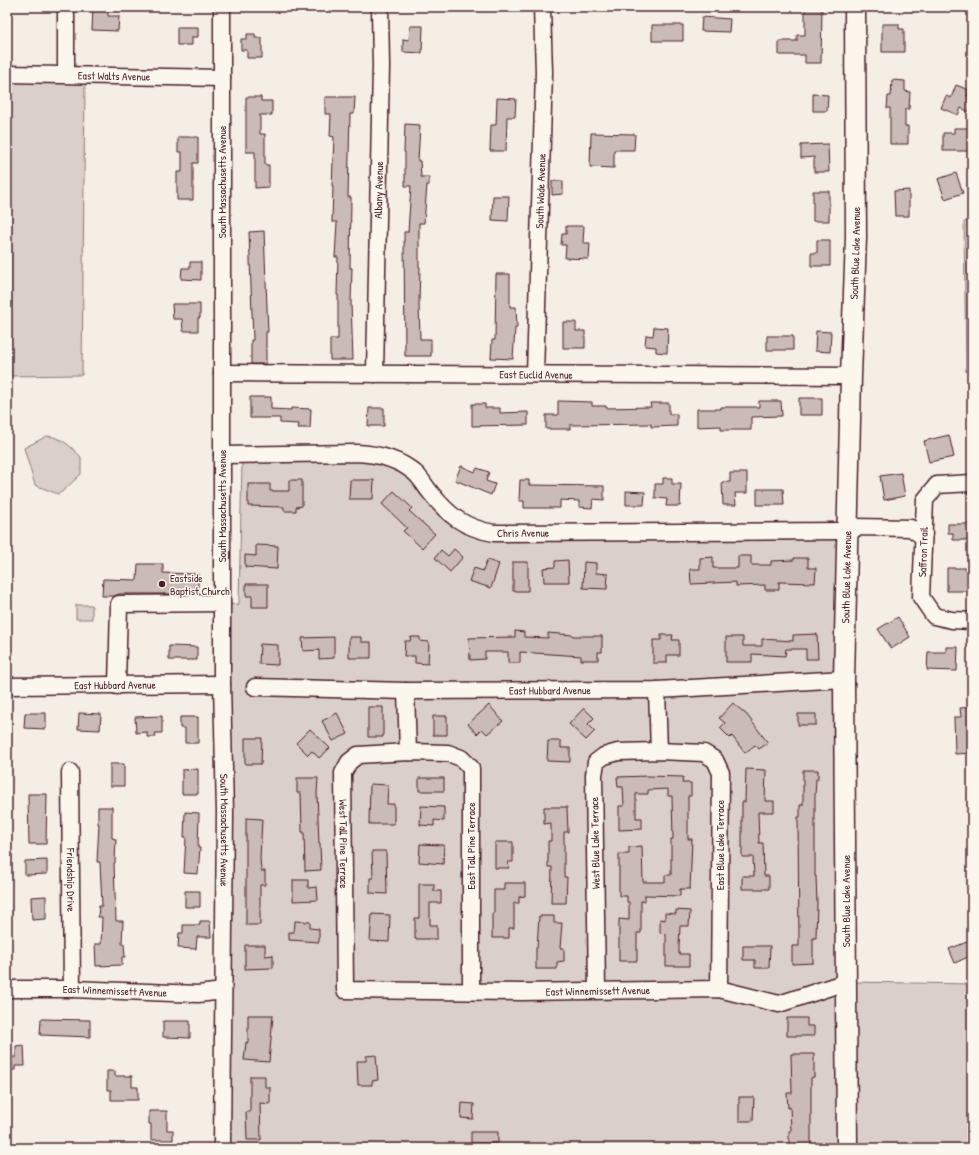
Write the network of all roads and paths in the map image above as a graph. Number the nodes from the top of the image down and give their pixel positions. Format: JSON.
{"nodes":[{"id":1,"x":66,"y":7,"type":"edge"},
{"id":2,"x":222,"y":7,"type":"edge"},
{"id":3,"x":380,"y":7,"type":"edge"},
{"id":4,"x":542,"y":7,"type":"edge"},
{"id":5,"x":855,"y":7,"type":"edge"},
{"id":6,"x":7,"y":74,"type":"edge"},
{"id":7,"x":66,"y":74,"type":"junction"},
{"id":8,"x":222,"y":78,"type":"junction"},
{"id":9,"x":222,"y":373,"type":"junction"},
{"id":10,"x":375,"y":374,"type":"junction"},
{"id":11,"x":535,"y":374,"type":"junction"},
{"id":12,"x":851,"y":376,"type":"junction"},
{"id":13,"x":222,"y":455,"type":"junction"},
{"id":14,"x":972,"y":483,"type":"edge"},
{"id":15,"x":850,"y":531,"type":"junction"},
{"id":16,"x":921,"y":534,"type":"junction"},
{"id":17,"x":222,"y":603,"type":"junction"},
{"id":18,"x":972,"y":621,"type":"edge"},
{"id":19,"x":844,"y":679,"type":"junction"},
{"id":20,"x":222,"y":684,"type":"junction"},
{"id":21,"x":7,"y":686,"type":"edge"},
{"id":22,"x":117,"y":686,"type":"junction"},
{"id":23,"x":255,"y":687,"type":"dead end"},
{"id":24,"x":658,"y":690,"type":"junction"},
{"id":25,"x":406,"y":691,"type":"junction"},
{"id":26,"x":659,"y":751,"type":"junction"},
{"id":27,"x":408,"y":752,"type":"junction"},
{"id":28,"x":70,"y":772,"type":"dead end"},
{"id":29,"x":846,"y":982,"type":"junction"},
{"id":30,"x":7,"y":989,"type":"edge"},
{"id":31,"x":72,"y":989,"type":"junction"},
{"id":32,"x":719,"y":989,"type":"junction"},
{"id":33,"x":345,"y":990,"type":"joint"},
{"id":34,"x":471,"y":990,"type":"junction"},
{"id":35,"x":597,"y":990,"type":"junction"},
{"id":36,"x":223,"y":991,"type":"junction"},
{"id":37,"x":222,"y":1148,"type":"edge"},
{"id":38,"x":847,"y":1148,"type":"edge"}],
"edges":[{"from":1,"to":7,"type":"street"},
{"from":2,"to":8,"type":"street","name":"South Massachusetts Avenue"},
{"from":3,"to":10,"type":"street","name":"Albany Avenue"},
{"from":4,"to":11,"type":"street","name":"South Wade Avenue"},
{"from":5,"to":12,"type":"main road","name":"South Blue Lake Avenue"},
{"from":6,"to":7,"type":"street","name":"East Walts Avenue"},
{"from":7,"to":8,"type":"street","name":"East Walts Avenue"},
{"from":8,"to":9,"type":"street","name":"South Massachusetts Avenue"},
{"from":9,"to":10,"type":"street","name":"East Euclid Avenue"},
{"from":9,"to":13,"type":"street","name":"South Massachusetts Avenue"},
{"from":10,"to":11,"type":"street","name":"East Euclid Avenue"},
{"from":11,"to":12,"type":"street","name":"East Euclid Avenue"},
{"from":12,"to":15,"type":"main road","name":"South Blue Lake Avenue"},
{"from":13,"to":15,"type":"street","name":"Chris Avenue"},
{"from":13,"to":17,"type":"street","name":"South Massachusetts Avenue"},
{"from":14,"to":16,"type":"street","name":"Saffron Trail"},
{"from":15,"to":16,"type":"street","name":"Chris Avenue"},
{"from":15,"to":19,"type":"main road","name":"South Blue Lake Avenue"},
{"from":16,"to":18,"type":"street","name":"Saffron Trail"},
{"from":17,"to":20,"type":"street","name":"South Massachusetts Avenue"},
{"from":17,"to":22,"type":"street"},
{"from":19,"to":24,"type":"street","name":"East Hubbard Avenue"},
{"from":19,"to":29,"type":"main road","name":"South Blue Lake Avenue"},
{"from":20,"to":22,"type":"street","name":"East Hubbard Avenue"},
{"from":20,"to":36,"type":"street","name":"South Massachusetts Avenue"},
{"from":21,"to":22,"type":"street","name":"East Hubbard Avenue"},
{"from":23,"to":25,"type":"street","name":"East Hubbard Avenue"},
{"from":24,"to":25,"type":"street","name":"East Hubbard Avenue"},
{"from":24,"to":26,"type":"street"},
{"from":25,"to":27,"type":"street"},
{"from":26,"to":32,"type":"street","name":"East Blue Lake Terrace"},
{"from":26,"to":35,"type":"street","name":"West Blue Lake Terrace"},
{"from":27,"to":33,"type":"street","name":"West Tall Pine Terrace"},
{"from":27,"to":34,"type":"street","name":"East Tall Pine Terrace"},
{"from":28,"to":31,"type":"street","name":"Friendship Drive"},
{"from":29,"to":32,"type":"street","name":"East Winnemissett Avenue"},
{"from":29,"to":38,"type":"main road","name":"South Blue Lake Avenue"},
{"from":30,"to":31,"type":"street","name":"East Winnemissett Avenue"},
{"from":31,"to":36,"type":"street","name":"East Winnemissett Avenue"},
{"from":32,"to":35,"type":"street","name":"East Winnemissett Avenue"},
{"from":33,"to":34,"type":"street","name":"East Winnemissett Avenue"},
{"from":34,"to":35,"type":"street","name":"East Winnemissett Avenue"},
{"from":36,"to":37,"type":"street","name":"South Massachusetts Avenue"}]}
